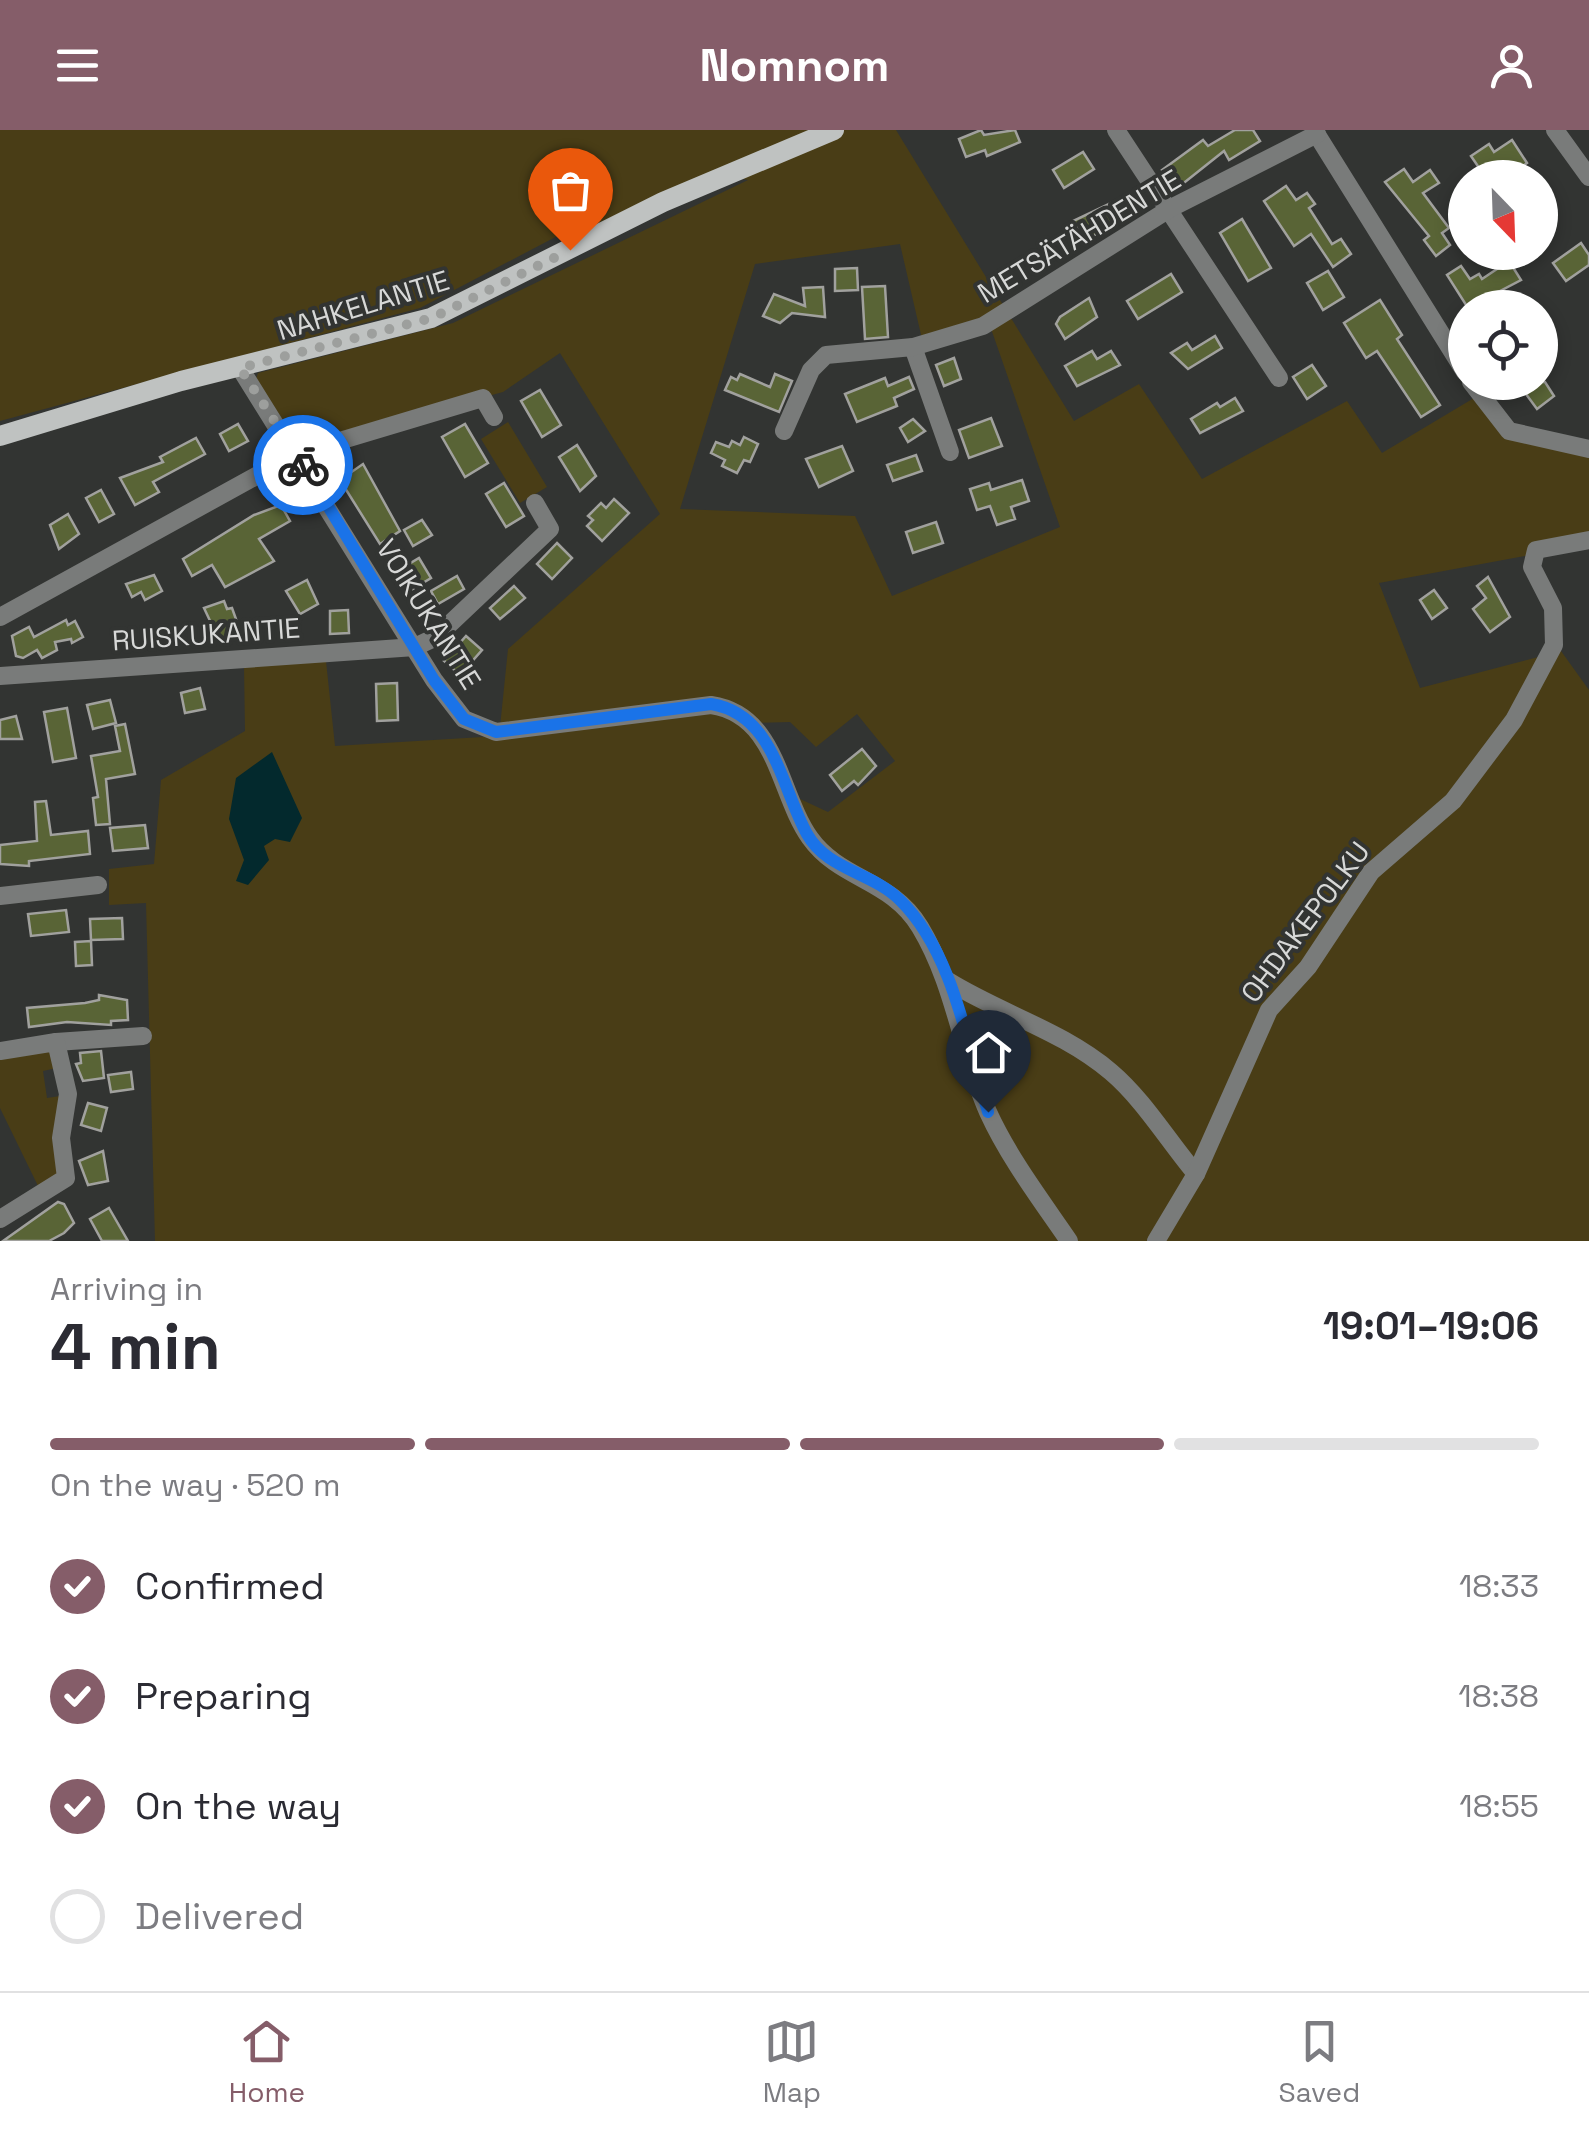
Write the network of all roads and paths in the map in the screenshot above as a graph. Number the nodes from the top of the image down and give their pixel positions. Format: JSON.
{"nodes":[{"id":1,"x":834,"y":130,"type":"edge"},
{"id":2,"x":1116,"y":130,"type":"edge"},
{"id":3,"x":1556,"y":130,"type":"edge"},
{"id":4,"x":1316,"y":132,"type":"edge"},
{"id":5,"x":1589,"y":178,"type":"edge"},
{"id":6,"x":1171,"y":208,"type":"junction"},
{"id":7,"x":1448,"y":345,"type":"edge"},
{"id":8,"x":912,"y":347,"type":"junction"},
{"id":9,"x":240,"y":368,"type":"junction"},
{"id":10,"x":1278,"y":378,"type":"dead end"},
{"id":11,"x":1485,"y":400,"type":"edge"},
{"id":12,"x":494,"y":417,"type":"dead end"},
{"id":13,"x":784,"y":431,"type":"dead end"},
{"id":14,"x":0,"y":436,"type":"edge"},
{"id":15,"x":1587,"y":445,"type":"edge"},
{"id":16,"x":950,"y":452,"type":"dead end"},
{"id":17,"x":296,"y":454,"type":"junction"},
{"id":18,"x":535,"y":503,"type":"dead end"},
{"id":19,"x":1589,"y":540,"type":"edge"},
{"id":20,"x":0,"y":617,"type":"edge"},
{"id":21,"x":415,"y":647,"type":"junction"},
{"id":22,"x":0,"y":676,"type":"edge"},
{"id":23,"x":98,"y":885,"type":"dead end"},
{"id":24,"x":0,"y":896,"type":"edge"},
{"id":25,"x":948,"y":982,"type":"junction"},
{"id":26,"x":144,"y":1036,"type":"dead end"},
{"id":27,"x":56,"y":1042,"type":"junction"},
{"id":28,"x":0,"y":1051,"type":"edge"},
{"id":29,"x":1196,"y":1174,"type":"junction"},
{"id":30,"x":0,"y":1218,"type":"edge"},
{"id":31,"x":1069,"y":1241,"type":"edge"},
{"id":32,"x":1156,"y":1241,"type":"edge"}],
"edges":[{"from":1,"to":9,"type":"main road","name":"NAHKELANTIE"},
{"from":2,"to":6,"type":"street"},
{"from":3,"to":5,"type":"street"},
{"from":4,"to":6,"type":"street","name":"METSÄTÄHDENTIE"},
{"from":4,"to":7,"type":"street"},
{"from":6,"to":8,"type":"street","name":"METSÄTÄHDENTIE"},
{"from":6,"to":10,"type":"street"},
{"from":8,"to":13,"type":"street","name":"METSÄTÄHDENTIE"},
{"from":8,"to":16,"type":"street"},
{"from":9,"to":14,"type":"main road","name":"NAHKELANTIE"},
{"from":9,"to":17,"type":"street","name":"VOIKUKANTIE"},
{"from":11,"to":15,"type":"street"},
{"from":12,"to":17,"type":"street"},
{"from":17,"to":20,"type":"street"},
{"from":17,"to":21,"type":"street","name":"VOIKUKANTIE"},
{"from":18,"to":21,"type":"street"},
{"from":19,"to":29,"type":"street","name":"OHDAKEPOLKU"},
{"from":21,"to":22,"type":"street","name":"RUISKUKANTIE"},
{"from":21,"to":25,"type":"street","name":"VOIKUKANTIE"},
{"from":23,"to":24,"type":"street"},
{"from":25,"to":29,"type":"street"},
{"from":25,"to":31,"type":"street","name":"VOIKUKANTIE"},
{"from":26,"to":27,"type":"street"},
{"from":27,"to":28,"type":"street"},
{"from":27,"to":30,"type":"street"},
{"from":29,"to":32,"type":"street","name":"OHDAKEPOLKU"}]}
